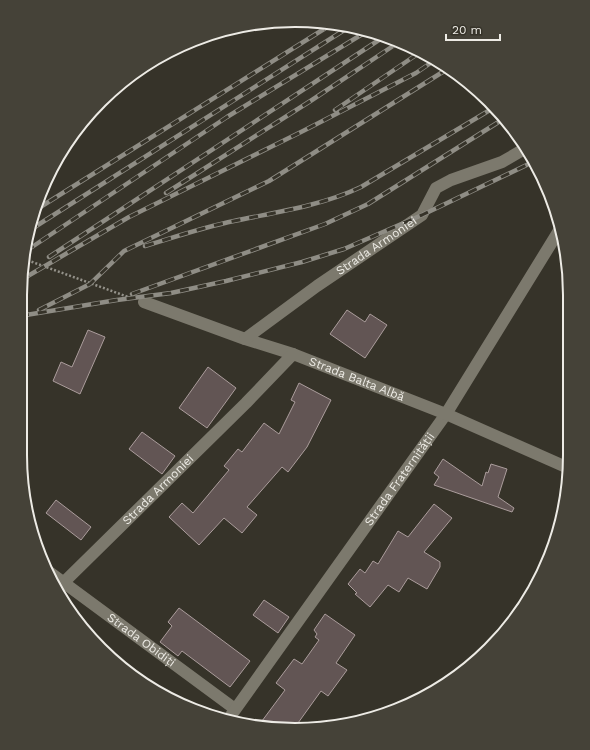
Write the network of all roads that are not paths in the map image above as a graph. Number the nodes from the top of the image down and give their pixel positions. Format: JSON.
{"nodes":[{"id":1,"x":521,"y":151,"type":"edge"},
{"id":2,"x":556,"y":236,"type":"edge"},
{"id":3,"x":144,"y":302,"type":"road end"},
{"id":4,"x":245,"y":339,"type":"junction"},
{"id":5,"x":293,"y":354,"type":"junction"},
{"id":6,"x":446,"y":414,"type":"junction"},
{"id":7,"x":562,"y":465,"type":"edge"},
{"id":8,"x":61,"y":585,"type":"edge"},
{"id":9,"x":62,"y":588,"type":"edge"},
{"id":10,"x":235,"y":709,"type":"junction"},
{"id":11,"x":231,"y":715,"type":"edge"}],
"edges":[{"from":1,"to":4,"type":"street","name":"Strada Armoniei"},
{"from":2,"to":6,"type":"street","name":"Strada Fraternității"},
{"from":3,"to":4,"type":"street","name":"Strada Balta Albă"},
{"from":4,"to":5,"type":"street","name":"Strada Balta Albă"},
{"from":5,"to":6,"type":"street","name":"Strada Balta Albă"},
{"from":5,"to":8,"type":"street","name":"Strada Armoniei"},
{"from":6,"to":7,"type":"street","name":"Strada Balta Albă"},
{"from":6,"to":10,"type":"street","name":"Strada Fraternității"},
{"from":9,"to":10,"type":"street","name":"Strada Obidiți"},
{"from":10,"to":11,"type":"street","name":"Strada Fraternității"}]}
